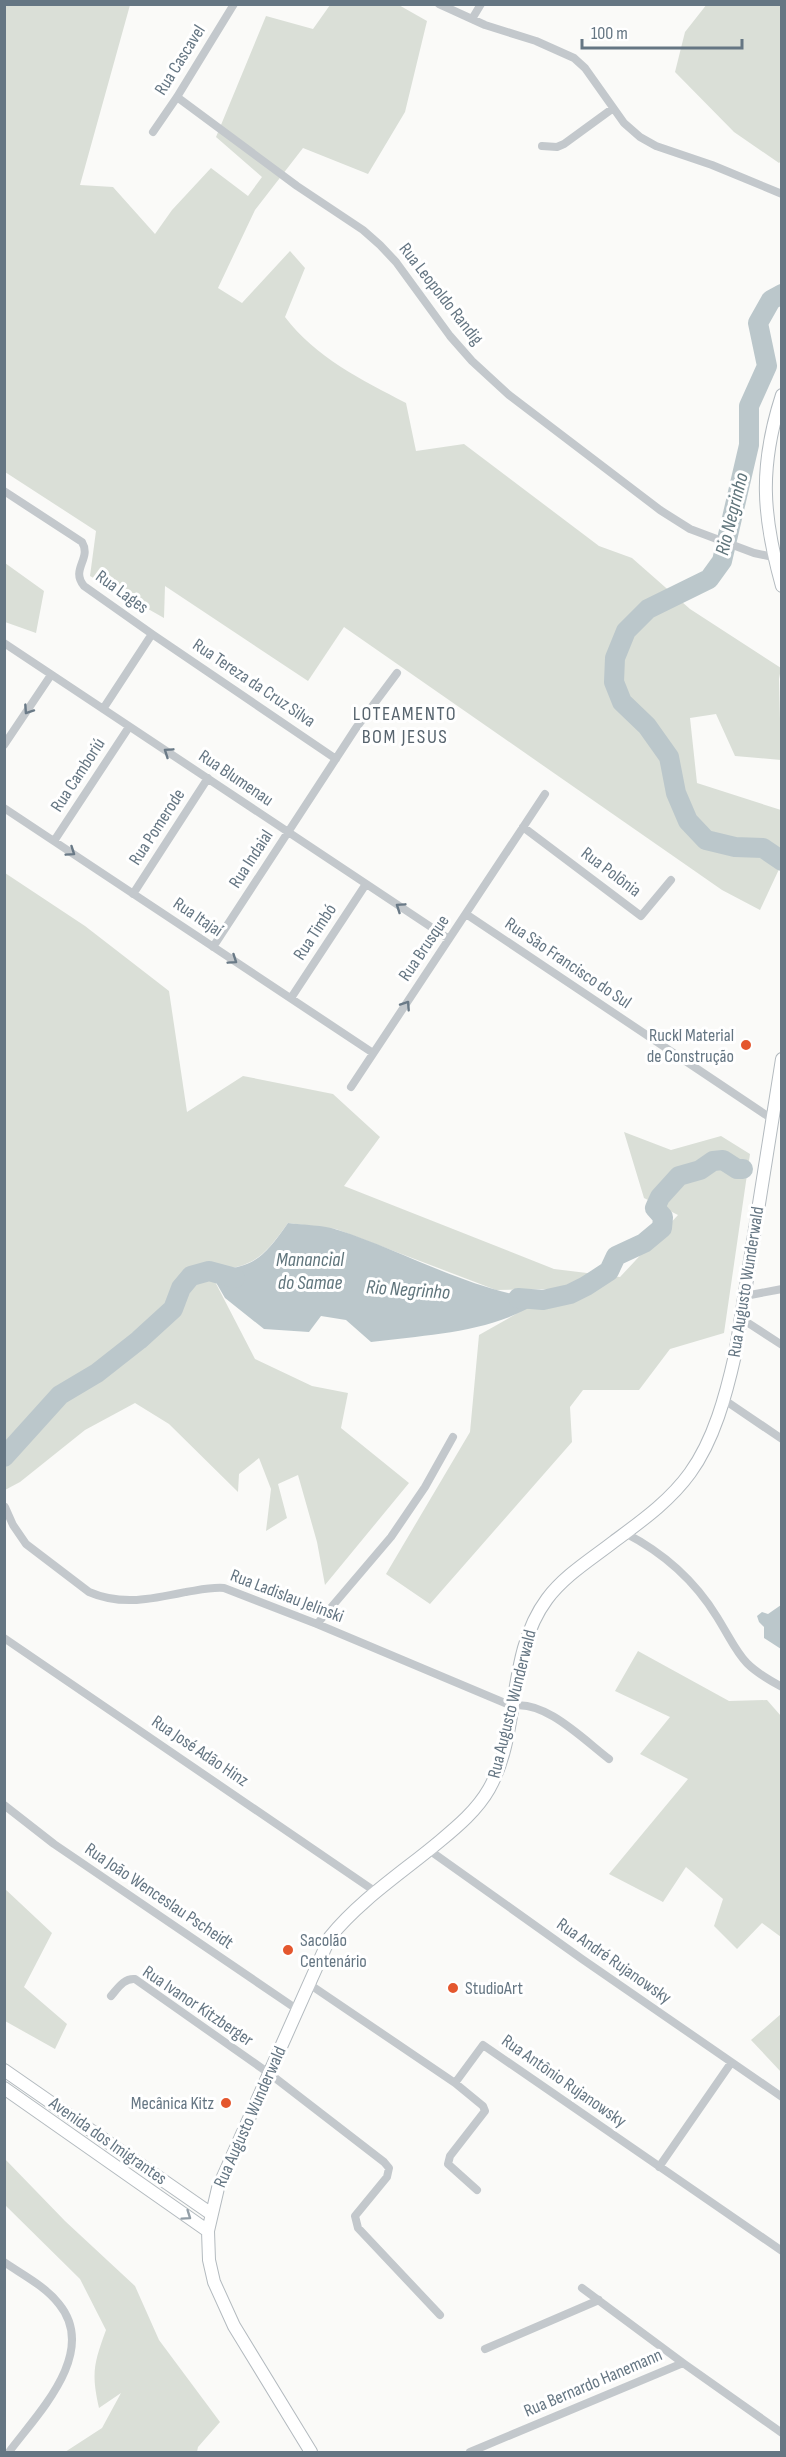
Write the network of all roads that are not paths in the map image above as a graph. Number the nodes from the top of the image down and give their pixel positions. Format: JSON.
{"nodes":[{"id":1,"x":234,"y":4,"type":"edge"},
{"id":2,"x":439,"y":4,"type":"edge"},
{"id":3,"x":481,"y":4,"type":"edge"},
{"id":4,"x":472,"y":19,"type":"junction"},
{"id":5,"x":177,"y":97,"type":"junction"},
{"id":6,"x":612,"y":109,"type":"junction"},
{"id":7,"x":153,"y":132,"type":"dead end"},
{"id":8,"x":542,"y":146,"type":"dead end"},
{"id":9,"x":782,"y":194,"type":"edge"},
{"id":10,"x":782,"y":395,"type":"edge"},
{"id":11,"x":4,"y":491,"type":"edge"},
{"id":12,"x":773,"y":557,"type":"junction"},
{"id":13,"x":782,"y":586,"type":"edge"},
{"id":14,"x":152,"y":634,"type":"junction"},
{"id":15,"x":4,"y":643,"type":"edge"},
{"id":16,"x":397,"y":673,"type":"dead end"},
{"id":17,"x":51,"y":675,"type":"junction"},
{"id":18,"x":103,"y":709,"type":"junction"},
{"id":19,"x":129,"y":727,"type":"junction"},
{"id":20,"x":4,"y":745,"type":"edge"},
{"id":21,"x":336,"y":759,"type":"junction"},
{"id":22,"x":208,"y":778,"type":"junction"},
{"id":23,"x":545,"y":794,"type":"dead end"},
{"id":24,"x":4,"y":808,"type":"edge"},
{"id":25,"x":523,"y":827,"type":"junction"},
{"id":26,"x":288,"y":832,"type":"junction"},
{"id":27,"x":54,"y":841,"type":"junction"},
{"id":28,"x":671,"y":880,"type":"dead end"},
{"id":29,"x":366,"y":884,"type":"junction"},
{"id":30,"x":133,"y":894,"type":"junction"},
{"id":31,"x":466,"y":914,"type":"junction"},
{"id":32,"x":449,"y":939,"type":"junction"},
{"id":33,"x":213,"y":947,"type":"junction"},
{"id":34,"x":291,"y":998,"type":"junction"},
{"id":35,"x":373,"y":1053,"type":"junction"},
{"id":36,"x":782,"y":1059,"type":"edge"},
{"id":37,"x":351,"y":1087,"type":"dead end"},
{"id":38,"x":772,"y":1119,"type":"junction"},
{"id":39,"x":782,"y":1289,"type":"edge"},
{"id":40,"x":745,"y":1296,"type":"junction"},
{"id":41,"x":742,"y":1319,"type":"junction"},
{"id":42,"x":782,"y":1345,"type":"edge"},
{"id":43,"x":723,"y":1399,"type":"junction"},
{"id":44,"x":453,"y":1437,"type":"dead end"},
{"id":45,"x":782,"y":1438,"type":"edge"},
{"id":46,"x":5,"y":1507,"type":"edge"},
{"id":47,"x":625,"y":1533,"type":"junction"},
{"id":48,"x":317,"y":1624,"type":"junction"},
{"id":49,"x":4,"y":1638,"type":"edge"},
{"id":50,"x":782,"y":1687,"type":"edge"},
{"id":51,"x":512,"y":1706,"type":"junction"},
{"id":52,"x":609,"y":1759,"type":"dead end"},
{"id":53,"x":4,"y":1804,"type":"edge"},
{"id":54,"x":429,"y":1850,"type":"junction"},
{"id":55,"x":376,"y":1892,"type":"junction"},
{"id":56,"x":309,"y":1984,"type":"junction"},
{"id":57,"x":111,"y":1996,"type":"dead end"},
{"id":58,"x":298,"y":2010,"type":"junction"},
{"id":59,"x":731,"y":2063,"type":"junction"},
{"id":60,"x":4,"y":2070,"type":"edge"},
{"id":61,"x":270,"y":2074,"type":"junction"},
{"id":62,"x":455,"y":2083,"type":"junction"},
{"id":63,"x":4,"y":2088,"type":"edge"},
{"id":64,"x":782,"y":2097,"type":"edge"},
{"id":65,"x":63,"y":2111,"type":"junction"},
{"id":66,"x":54,"y":2123,"type":"junction"},
{"id":67,"x":659,"y":2167,"type":"junction"},
{"id":68,"x":477,"y":2190,"type":"dead end"},
{"id":69,"x":210,"y":2213,"type":"junction"},
{"id":70,"x":208,"y":2231,"type":"junction"},
{"id":71,"x":782,"y":2251,"type":"edge"},
{"id":72,"x":6,"y":2265,"type":"edge"},
{"id":73,"x":582,"y":2288,"type":"dead end"},
{"id":74,"x":599,"y":2300,"type":"junction"},
{"id":75,"x":440,"y":2315,"type":"dead end"},
{"id":76,"x":485,"y":2349,"type":"dead end"},
{"id":77,"x":683,"y":2363,"type":"junction"},
{"id":78,"x":782,"y":2433,"type":"edge"},
{"id":79,"x":9,"y":2452,"type":"edge"},
{"id":80,"x":311,"y":2452,"type":"edge"},
{"id":81,"x":470,"y":2452,"type":"edge"}],
"edges":[{"from":1,"to":5,"type":"street","name":"Rua Cascavel"},
{"from":2,"to":4,"type":"street"},
{"from":3,"to":4,"type":"street"},
{"from":4,"to":6,"type":"street"},
{"from":5,"to":7,"type":"street","name":"Rua Cascavel"},
{"from":5,"to":12,"type":"street","name":"Rua Leopoldo Randig"},
{"from":6,"to":8,"type":"street"},
{"from":6,"to":9,"type":"street"},
{"from":10,"to":12,"type":"main road"},
{"from":11,"to":14,"type":"street","name":"Rua Lages"},
{"from":12,"to":13,"type":"main road"},
{"from":14,"to":18,"type":"street","name":"Rua Lages"},
{"from":14,"to":21,"type":"street","name":"Rua Tereza da Cruz Silva"},
{"from":15,"to":17,"type":"street","name":"Rua Blumenau"},
{"from":16,"to":21,"type":"street","name":"Rua Indaial"},
{"from":17,"to":18,"type":"street","name":"Rua Blumenau"},
{"from":17,"to":20,"type":"street","one_way":true},
{"from":18,"to":19,"type":"street","name":"Rua Blumenau"},
{"from":22,"to":19,"type":"street","name":"Rua Blumenau","one_way":true},
{"from":19,"to":27,"type":"street","name":"Rua Camboriú"},
{"from":21,"to":26,"type":"street","name":"Rua Indaial"},
{"from":22,"to":26,"type":"street","name":"Rua Blumenau"},
{"from":22,"to":30,"type":"street","name":"Rua Pomerode"},
{"from":23,"to":25,"type":"street","name":"Rua Brusque"},
{"from":24,"to":27,"type":"street","name":"Rua Itajaí"},
{"from":25,"to":28,"type":"street","name":"Rua Polônia"},
{"from":25,"to":31,"type":"street","name":"Rua Brusque"},
{"from":26,"to":29,"type":"street","name":"Rua Blumenau"},
{"from":26,"to":33,"type":"street","name":"Rua Indaial"},
{"from":27,"to":30,"type":"street","name":"Rua Itajaí","one_way":true},
{"from":32,"to":29,"type":"street","name":"Rua Blumenau","one_way":true},
{"from":29,"to":34,"type":"street","name":"Rua Timbó"},
{"from":30,"to":33,"type":"street","name":"Rua Itajaí"},
{"from":31,"to":32,"type":"street","name":"Rua Brusque"},
{"from":31,"to":38,"type":"street","name":"Rua São Francisco do Sul"},
{"from":35,"to":32,"type":"street","name":"Rua Brusque","one_way":true},
{"from":33,"to":34,"type":"street","name":"Rua Itajaí","one_way":true},
{"from":34,"to":35,"type":"street","name":"Rua Itajaí"},
{"from":35,"to":37,"type":"street","name":"Rua Brusque"},
{"from":36,"to":38,"type":"main road","name":"Rua Augusto Wunderwald"},
{"from":38,"to":40,"type":"main road","name":"Rua Augusto Wunderwald"},
{"from":39,"to":40,"type":"street"},
{"from":40,"to":41,"type":"main road","name":"Rua Augusto Wunderwald"},
{"from":41,"to":42,"type":"street"},
{"from":41,"to":43,"type":"main road","name":"Rua Augusto Wunderwald"},
{"from":43,"to":45,"type":"street"},
{"from":43,"to":47,"type":"main road","name":"Rua Augusto Wunderwald"},
{"from":44,"to":48,"type":"street"},
{"from":46,"to":48,"type":"street","name":"Rua Ladislau Jelinski"},
{"from":47,"to":50,"type":"street"},
{"from":47,"to":51,"type":"main road","name":"Rua Augusto Wunderwald"},
{"from":48,"to":51,"type":"street","name":"Rua Ladislau Jelinski"},
{"from":49,"to":55,"type":"street","name":"Rua José Adão Hinz"},
{"from":51,"to":52,"type":"street","name":"Rua Ladislau Jelinski"},
{"from":51,"to":54,"type":"main road","name":"Rua Augusto Wunderwald"},
{"from":53,"to":58,"type":"street","name":"Rua João Wenceslau Pscheidt"},
{"from":54,"to":55,"type":"main road","name":"Rua Augusto Wunderwald"},
{"from":54,"to":59,"type":"street","name":"Rua André Rujanowsky"},
{"from":55,"to":56,"type":"main road","name":"Rua Augusto Wunderwald"},
{"from":56,"to":58,"type":"main road","name":"Rua Augusto Wunderwald"},
{"from":56,"to":62,"type":"street"},
{"from":57,"to":61,"type":"street","name":"Rua Ivanor Kitzberger"},
{"from":58,"to":61,"type":"main road","name":"Rua Augusto Wunderwald"},
{"from":59,"to":64,"type":"street","name":"Rua André Rujanowsky"},
{"from":59,"to":67,"type":"street"},
{"from":60,"to":65,"type":"main road","name":"Avenida dos Imigrantes"},
{"from":61,"to":69,"type":"main road","name":"Rua Augusto Wunderwald"},
{"from":61,"to":75,"type":"street","name":"Rua Ivanor Kitzberger"},
{"from":62,"to":67,"type":"street","name":"Rua Antônio Rujanowsky"},
{"from":62,"to":68,"type":"street"},
{"from":63,"to":66,"type":"main road","name":"Avenida dos Imigrantes"},
{"from":65,"to":66,"type":"main road"},
{"from":65,"to":69,"type":"main road","name":"Avenida dos Imigrantes"},
{"from":66,"to":70,"type":"main road","name":"Avenida dos Imigrantes","one_way":true},
{"from":67,"to":71,"type":"street","name":"Rua Antônio Rujanowsky"},
{"from":69,"to":70,"type":"main road","name":"Rua Augusto Wunderwald"},
{"from":70,"to":80,"type":"main road","name":"Rua Augusto Wunderwald"},
{"from":72,"to":79,"type":"street"},
{"from":73,"to":74,"type":"street"},
{"from":74,"to":76,"type":"street"},
{"from":74,"to":77,"type":"street"},
{"from":77,"to":78,"type":"street","name":"Rua Bernardo Hanemann"},
{"from":77,"to":81,"type":"street","name":"Rua Bernardo Hanemann"}]}
